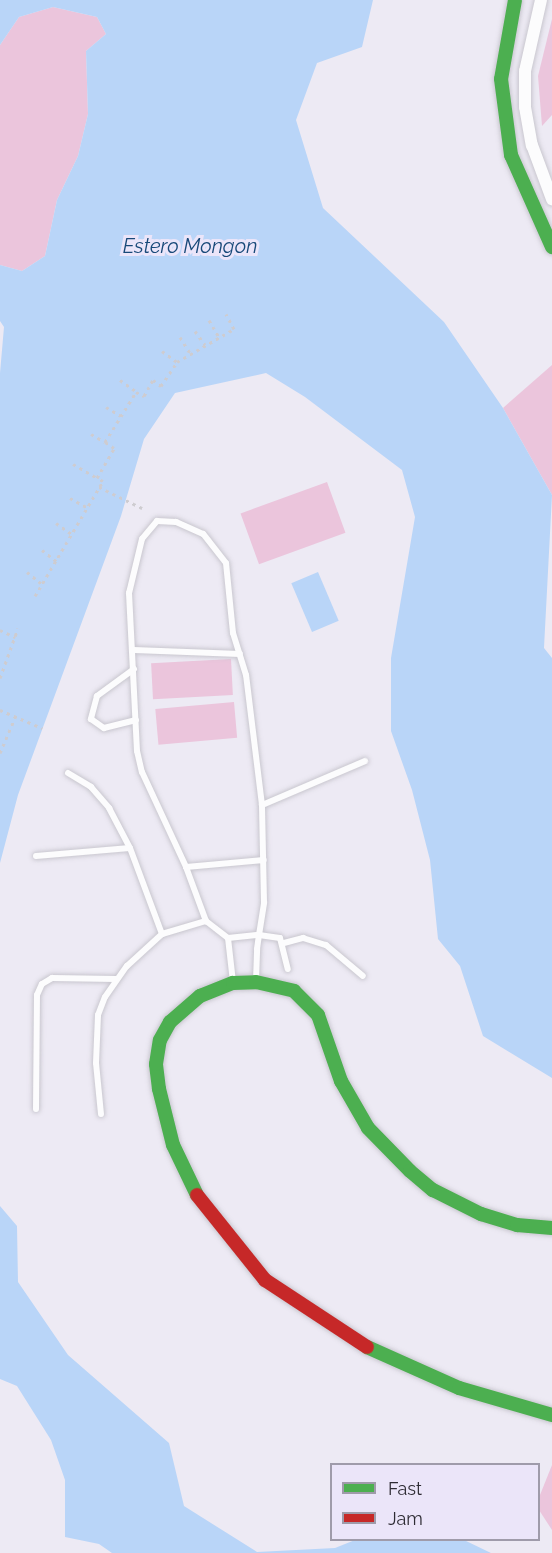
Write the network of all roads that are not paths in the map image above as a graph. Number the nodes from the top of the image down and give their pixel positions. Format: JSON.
{"nodes":[{"id":1,"x":515,"y":0,"type":"edge"},
{"id":2,"x":541,"y":0,"type":"edge"},
{"id":3,"x":552,"y":199,"type":"edge"},
{"id":4,"x":536,"y":214,"type":"junction"},
{"id":5,"x":552,"y":247,"type":"edge"},
{"id":6,"x":134,"y":650,"type":"junction"},
{"id":7,"x":240,"y":654,"type":"junction"},
{"id":8,"x":134,"y":669,"type":"junction"},
{"id":9,"x":136,"y":720,"type":"junction"},
{"id":10,"x":365,"y":761,"type":"dead end"},
{"id":11,"x":68,"y":773,"type":"dead end"},
{"id":12,"x":262,"y":805,"type":"junction"},
{"id":13,"x":130,"y":848,"type":"junction"},
{"id":14,"x":36,"y":856,"type":"dead end"},
{"id":15,"x":264,"y":860,"type":"junction"},
{"id":16,"x":186,"y":867,"type":"junction"},
{"id":17,"x":206,"y":921,"type":"junction"},
{"id":18,"x":162,"y":934,"type":"junction"},
{"id":19,"x":259,"y":935,"type":"junction"},
{"id":20,"x":228,"y":938,"type":"junction"},
{"id":21,"x":284,"y":943,"type":"junction"},
{"id":22,"x":288,"y":969,"type":"dead end"},
{"id":23,"x":363,"y":976,"type":"dead end"},
{"id":24,"x":116,"y":979,"type":"junction"},
{"id":25,"x":256,"y":982,"type":"junction"},
{"id":26,"x":233,"y":983,"type":"junction"},
{"id":27,"x":36,"y":1109,"type":"dead end"},
{"id":28,"x":101,"y":1114,"type":"dead end"},
{"id":29,"x":552,"y":1228,"type":"edge"},
{"id":30,"x":552,"y":1415,"type":"edge"}],
"edges":[{"from":1,"to":4,"type":"street"},
{"from":2,"to":3,"type":"street"},
{"from":3,"to":4,"type":"street"},
{"from":4,"to":5,"type":"street"},
{"from":6,"to":7,"type":"lane"},
{"from":6,"to":7,"type":"lane"},
{"from":6,"to":8,"type":"lane"},
{"from":7,"to":12,"type":"lane"},
{"from":8,"to":9,"type":"lane"},
{"from":8,"to":9,"type":"lane"},
{"from":9,"to":16,"type":"lane"},
{"from":10,"to":12,"type":"lane"},
{"from":11,"to":13,"type":"lane"},
{"from":12,"to":15,"type":"lane"},
{"from":13,"to":14,"type":"lane"},
{"from":13,"to":18,"type":"lane"},
{"from":15,"to":16,"type":"lane"},
{"from":15,"to":19,"type":"lane"},
{"from":16,"to":17,"type":"lane"},
{"from":17,"to":18,"type":"lane"},
{"from":17,"to":20,"type":"lane"},
{"from":18,"to":24,"type":"lane"},
{"from":19,"to":20,"type":"lane"},
{"from":19,"to":21,"type":"lane"},
{"from":19,"to":25,"type":"lane"},
{"from":20,"to":26,"type":"lane"},
{"from":21,"to":22,"type":"lane"},
{"from":21,"to":23,"type":"lane"},
{"from":24,"to":27,"type":"lane"},
{"from":24,"to":28,"type":"lane"},
{"from":25,"to":26,"type":"street"},
{"from":25,"to":29,"type":"street"},
{"from":26,"to":30,"type":"street"}]}
